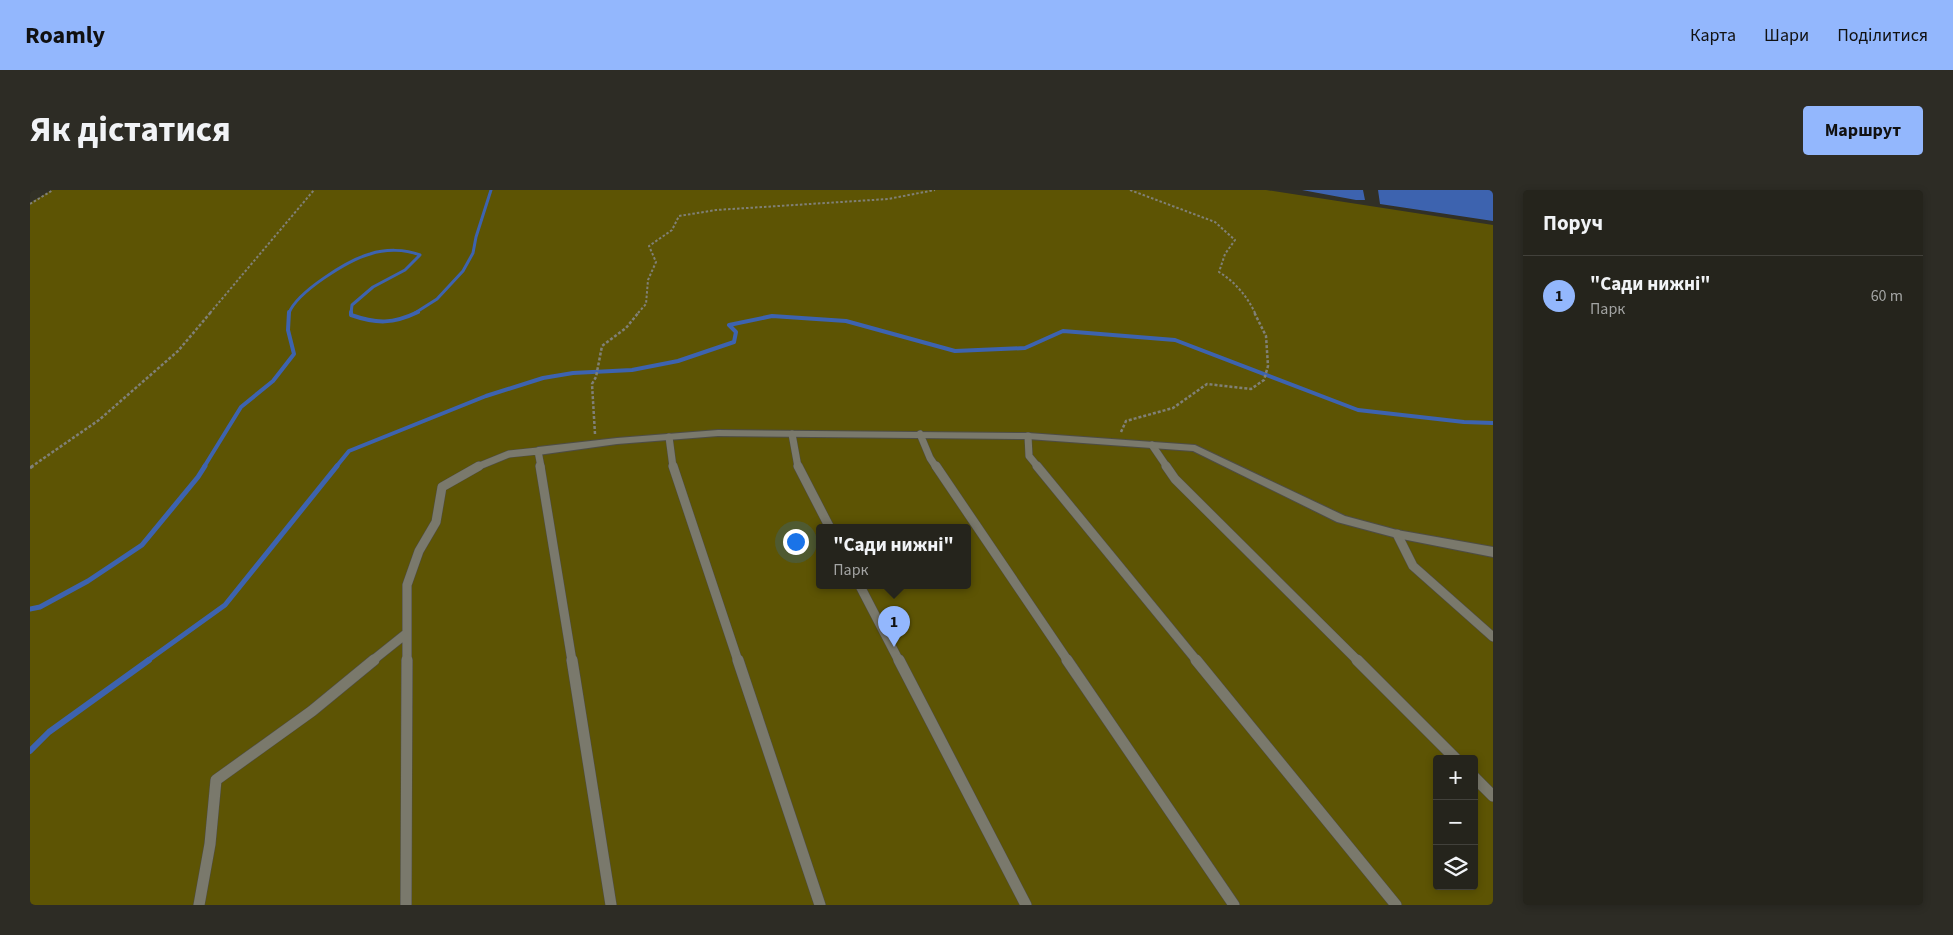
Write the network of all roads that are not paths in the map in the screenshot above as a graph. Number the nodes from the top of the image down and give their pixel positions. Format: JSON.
{"nodes":[{"id":1,"x":792,"y":434,"type":"junction"},
{"id":2,"x":920,"y":434,"type":"junction"},
{"id":3,"x":1028,"y":436,"type":"junction"},
{"id":4,"x":669,"y":437,"type":"junction"},
{"id":5,"x":1152,"y":445,"type":"junction"},
{"id":6,"x":538,"y":451,"type":"junction"},
{"id":7,"x":828,"y":524,"type":"edge"},
{"id":8,"x":1397,"y":534,"type":"junction"},
{"id":9,"x":1493,"y":552,"type":"edge"},
{"id":10,"x":862,"y":589,"type":"edge"},
{"id":11,"x":407,"y":633,"type":"junction"},
{"id":12,"x":1493,"y":637,"type":"edge"},
{"id":13,"x":1452,"y":755,"type":"edge"},
{"id":14,"x":1478,"y":781,"type":"edge"},
{"id":15,"x":1493,"y":796,"type":"edge"},
{"id":16,"x":199,"y":905,"type":"edge"},
{"id":17,"x":406,"y":905,"type":"edge"},
{"id":18,"x":611,"y":905,"type":"edge"},
{"id":19,"x":820,"y":905,"type":"edge"},
{"id":20,"x":1026,"y":905,"type":"edge"},
{"id":21,"x":1234,"y":905,"type":"edge"},
{"id":22,"x":1396,"y":905,"type":"edge"}],
"edges":[{"from":1,"to":2,"type":"street"},
{"from":1,"to":4,"type":"street"},
{"from":1,"to":7,"type":"lane"},
{"from":2,"to":3,"type":"street"},
{"from":2,"to":21,"type":"lane"},
{"from":3,"to":5,"type":"street"},
{"from":3,"to":22,"type":"lane"},
{"from":4,"to":6,"type":"street"},
{"from":4,"to":19,"type":"lane"},
{"from":5,"to":8,"type":"street"},
{"from":5,"to":13,"type":"lane"},
{"from":6,"to":11,"type":"lane"},
{"from":6,"to":18,"type":"lane"},
{"from":8,"to":9,"type":"street"},
{"from":8,"to":12,"type":"lane"},
{"from":10,"to":20,"type":"lane"},
{"from":11,"to":16,"type":"lane"},
{"from":11,"to":17,"type":"lane"},
{"from":14,"to":15,"type":"lane"}]}
